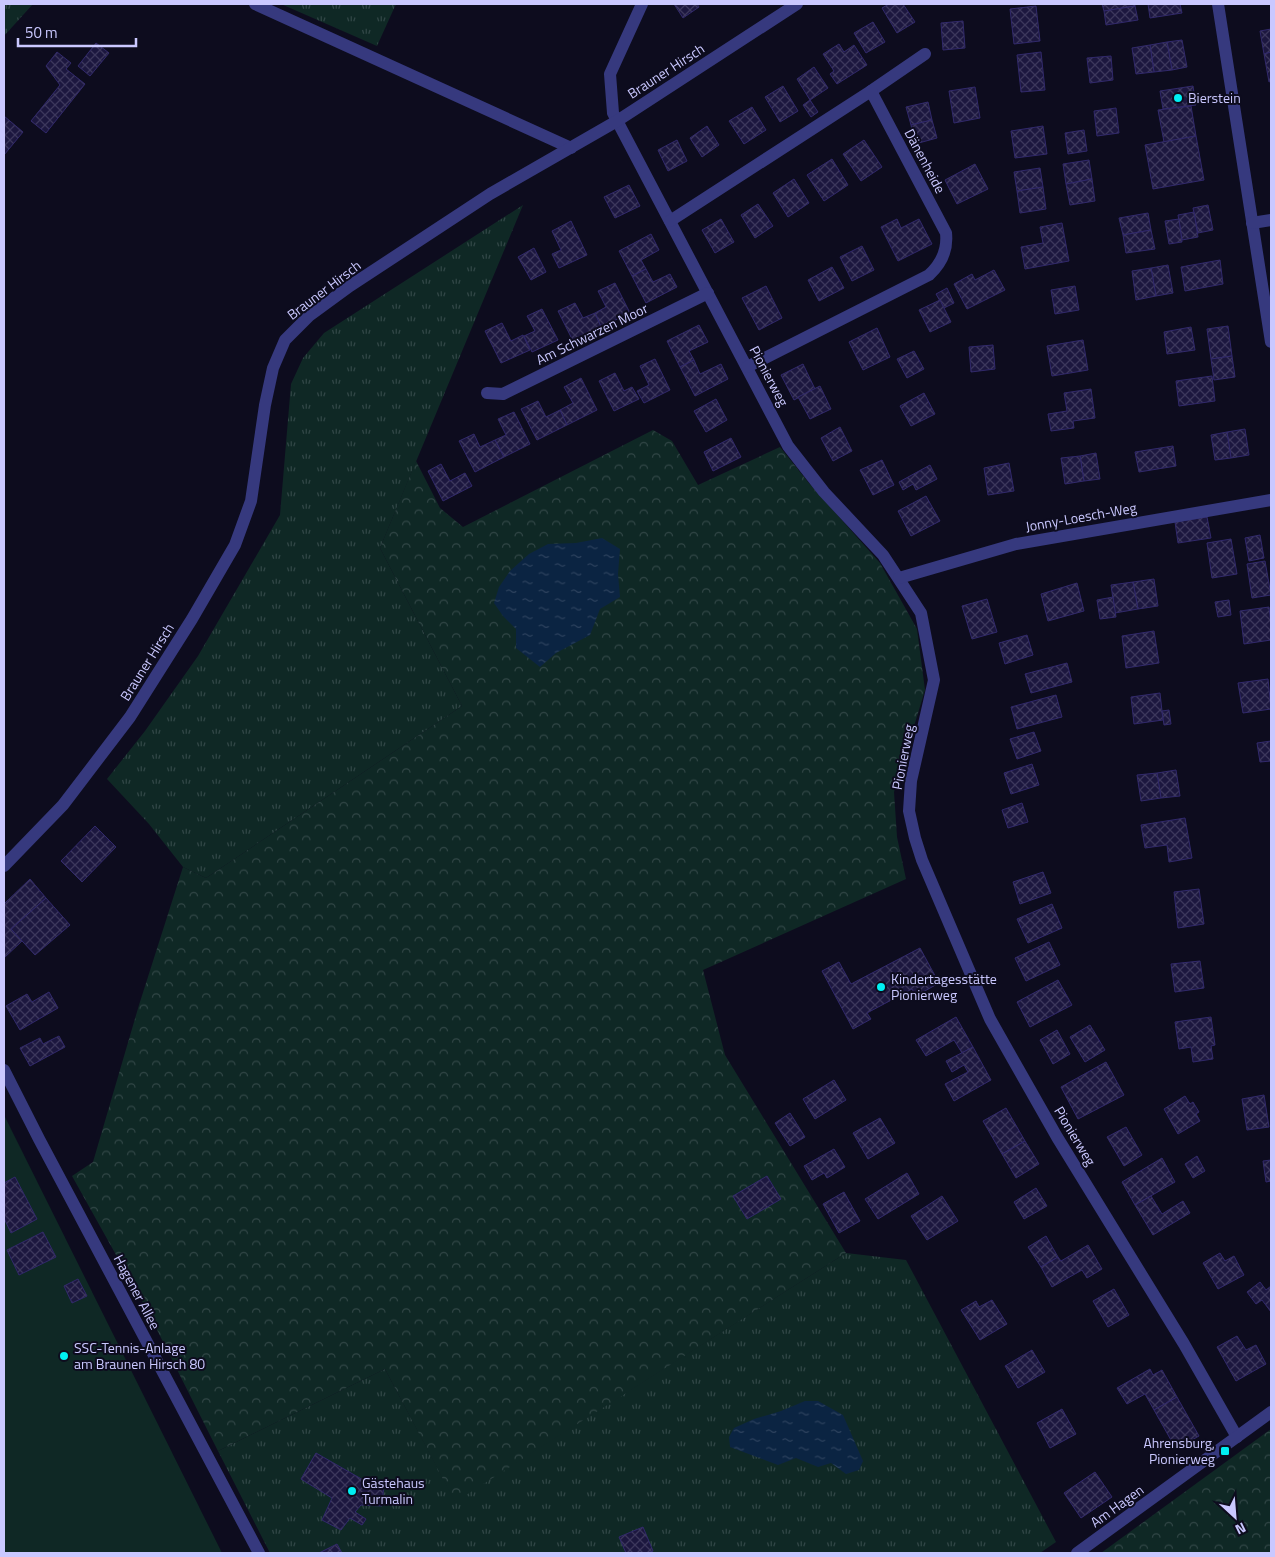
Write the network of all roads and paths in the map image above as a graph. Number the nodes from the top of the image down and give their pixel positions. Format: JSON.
{"nodes":[{"id":1,"x":255,"y":4,"type":"edge"},
{"id":2,"x":642,"y":4,"type":"edge"},
{"id":3,"x":797,"y":4,"type":"edge"},
{"id":4,"x":1218,"y":4,"type":"edge"},
{"id":5,"x":925,"y":54,"type":"dead end"},
{"id":6,"x":871,"y":91,"type":"junction"},
{"id":7,"x":617,"y":121,"type":"junction"},
{"id":8,"x":571,"y":148,"type":"junction"},
{"id":9,"x":1271,"y":220,"type":"edge"},
{"id":10,"x":670,"y":221,"type":"junction"},
{"id":11,"x":1252,"y":223,"type":"junction"},
{"id":12,"x":708,"y":293,"type":"junction"},
{"id":13,"x":1271,"y":342,"type":"edge"},
{"id":14,"x":747,"y":367,"type":"junction"},
{"id":15,"x":487,"y":393,"type":"dead end"},
{"id":16,"x":1271,"y":500,"type":"edge"},
{"id":17,"x":899,"y":578,"type":"junction"},
{"id":18,"x":4,"y":866,"type":"edge"},
{"id":19,"x":4,"y":1070,"type":"edge"},
{"id":20,"x":1271,"y":1412,"type":"edge"},
{"id":21,"x":1237,"y":1437,"type":"junction"},
{"id":22,"x":258,"y":1553,"type":"edge"},
{"id":23,"x":1077,"y":1553,"type":"edge"}],
"edges":[{"from":1,"to":8,"type":"street"},
{"from":2,"to":7,"type":"street","name":"Pionierweg"},
{"from":3,"to":7,"type":"street","name":"Brauner Hirsch"},
{"from":4,"to":11,"type":"street"},
{"from":5,"to":6,"type":"street"},
{"from":6,"to":10,"type":"street"},
{"from":6,"to":14,"type":"street","name":"Dänenheide"},
{"from":7,"to":8,"type":"street","name":"Brauner Hirsch"},
{"from":7,"to":10,"type":"street","name":"Pionierweg"},
{"from":8,"to":18,"type":"street","name":"Brauner Hirsch"},
{"from":9,"to":11,"type":"street"},
{"from":10,"to":12,"type":"street","name":"Pionierweg"},
{"from":11,"to":13,"type":"street"},
{"from":12,"to":14,"type":"street","name":"Pionierweg"},
{"from":12,"to":15,"type":"street","name":"Am Schwarzen Moor"},
{"from":14,"to":17,"type":"street","name":"Pionierweg"},
{"from":16,"to":17,"type":"street","name":"Jonny-Loesch-Weg"},
{"from":17,"to":21,"type":"street","name":"Pionierweg"},
{"from":19,"to":22,"type":"street","name":"Hagener Allee"},
{"from":20,"to":21,"type":"street","name":"Am Hagen"},
{"from":21,"to":23,"type":"street","name":"Am Hagen"}]}
